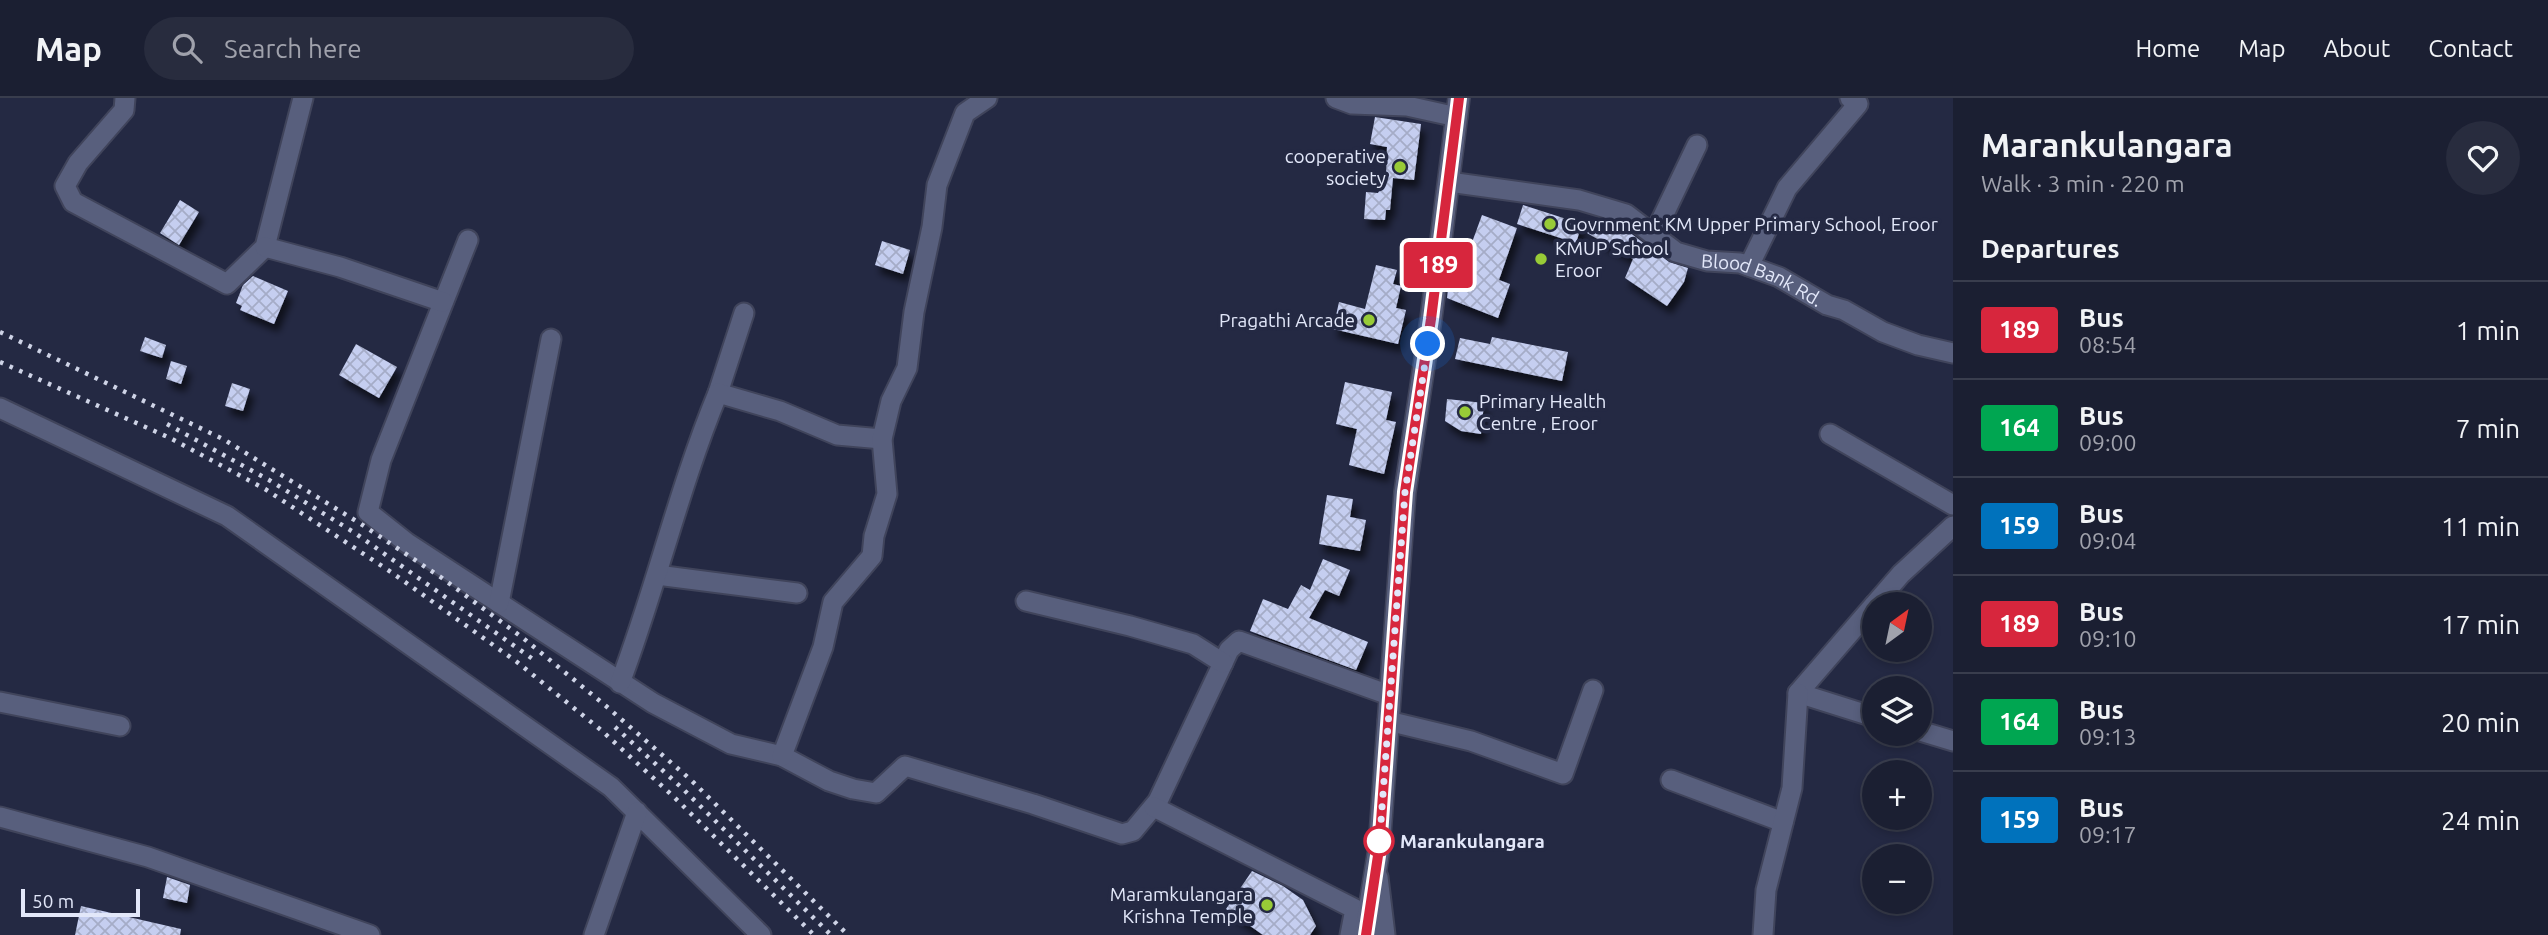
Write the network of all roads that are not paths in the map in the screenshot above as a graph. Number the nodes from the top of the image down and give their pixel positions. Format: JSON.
{"nodes":[{"id":1,"x":125,"y":98,"type":"edge"},
{"id":2,"x":303,"y":98,"type":"edge"},
{"id":3,"x":987,"y":98,"type":"edge"},
{"id":4,"x":1336,"y":98,"type":"edge"},
{"id":5,"x":1850,"y":98,"type":"edge"},
{"id":6,"x":1458,"y":108,"type":"edge"},
{"id":7,"x":1697,"y":145,"type":"dead end"},
{"id":8,"x":1449,"y":182,"type":"junction"},
{"id":9,"x":1654,"y":235,"type":"junction"},
{"id":10,"x":468,"y":240,"type":"dead end"},
{"id":11,"x":265,"y":247,"type":"junction"},
{"id":12,"x":1749,"y":266,"type":"junction"},
{"id":13,"x":443,"y":302,"type":"junction"},
{"id":14,"x":744,"y":313,"type":"dead end"},
{"id":15,"x":551,"y":338,"type":"dead end"},
{"id":16,"x":1953,"y":353,"type":"edge"},
{"id":17,"x":718,"y":393,"type":"junction"},
{"id":18,"x":0,"y":408,"type":"edge"},
{"id":19,"x":1830,"y":434,"type":"dead end"},
{"id":20,"x":882,"y":439,"type":"junction"},
{"id":21,"x":1953,"y":505,"type":"edge"},
{"id":22,"x":1953,"y":526,"type":"edge"},
{"id":23,"x":657,"y":575,"type":"junction"},
{"id":24,"x":1885,"y":592,"type":"edge"},
{"id":25,"x":797,"y":593,"type":"dead end"},
{"id":26,"x":1027,"y":601,"type":"dead end"},
{"id":27,"x":499,"y":603,"type":"junction"},
{"id":28,"x":1862,"y":619,"type":"edge"},
{"id":29,"x":1223,"y":663,"type":"junction"},
{"id":30,"x":620,"y":683,"type":"junction"},
{"id":31,"x":1593,"y":690,"type":"dead end"},
{"id":32,"x":1798,"y":693,"type":"junction"},
{"id":33,"x":1390,"y":695,"type":"junction"},
{"id":34,"x":0,"y":702,"type":"edge"},
{"id":35,"x":1862,"y":713,"type":"edge"},
{"id":36,"x":1388,"y":721,"type":"junction"},
{"id":37,"x":120,"y":726,"type":"dead end"},
{"id":38,"x":1932,"y":735,"type":"edge"},
{"id":39,"x":1953,"y":741,"type":"edge"},
{"id":40,"x":782,"y":757,"type":"junction"},
{"id":41,"x":1671,"y":780,"type":"dead end"},
{"id":42,"x":1154,"y":807,"type":"junction"},
{"id":43,"x":637,"y":812,"type":"junction"},
{"id":44,"x":0,"y":817,"type":"edge"},
{"id":45,"x":1783,"y":822,"type":"junction"},
{"id":46,"x":1376,"y":863,"type":"junction"},
{"id":47,"x":370,"y":935,"type":"edge"},
{"id":48,"x":594,"y":935,"type":"edge"},
{"id":49,"x":761,"y":935,"type":"edge"},
{"id":50,"x":1350,"y":935,"type":"edge"},
{"id":51,"x":1366,"y":935,"type":"edge"},
{"id":52,"x":1385,"y":935,"type":"edge"},
{"id":53,"x":1763,"y":935,"type":"edge"}],
"edges":[{"from":1,"to":11,"type":"street"},
{"from":2,"to":11,"type":"street"},
{"from":3,"to":20,"type":"street"},
{"from":4,"to":6,"type":"street"},
{"from":5,"to":12,"type":"street"},
{"from":6,"to":8,"type":"main road"},
{"from":7,"to":9,"type":"street"},
{"from":8,"to":9,"type":"street","name":"Blood Bank Rd."},
{"from":8,"to":33,"type":"main road"},
{"from":9,"to":12,"type":"street","name":"Blood Bank Rd."},
{"from":10,"to":13,"type":"street"},
{"from":11,"to":13,"type":"street"},
{"from":12,"to":16,"type":"street","name":"Blood Bank Rd."},
{"from":13,"to":27,"type":"street"},
{"from":14,"to":17,"type":"street"},
{"from":15,"to":27,"type":"street"},
{"from":17,"to":20,"type":"street"},
{"from":17,"to":23,"type":"street"},
{"from":18,"to":43,"type":"street"},
{"from":19,"to":21,"type":"street"},
{"from":20,"to":40,"type":"street"},
{"from":22,"to":24,"type":"street"},
{"from":23,"to":25,"type":"street"},
{"from":23,"to":30,"type":"street"},
{"from":26,"to":29,"type":"street"},
{"from":27,"to":30,"type":"street"},
{"from":28,"to":32,"type":"street"},
{"from":29,"to":33,"type":"street"},
{"from":29,"to":42,"type":"street"},
{"from":30,"to":40,"type":"street"},
{"from":31,"to":36,"type":"street"},
{"from":32,"to":35,"type":"street"},
{"from":32,"to":45,"type":"street"},
{"from":33,"to":36,"type":"main road"},
{"from":34,"to":37,"type":"street"},
{"from":36,"to":46,"type":"main road"},
{"from":38,"to":39,"type":"street"},
{"from":40,"to":42,"type":"street"},
{"from":41,"to":45,"type":"street"},
{"from":42,"to":50,"type":"street"},
{"from":43,"to":48,"type":"street"},
{"from":43,"to":49,"type":"street"},
{"from":44,"to":47,"type":"street"},
{"from":45,"to":53,"type":"street"},
{"from":46,"to":51,"type":"main road"},
{"from":46,"to":52,"type":"street"}]}
